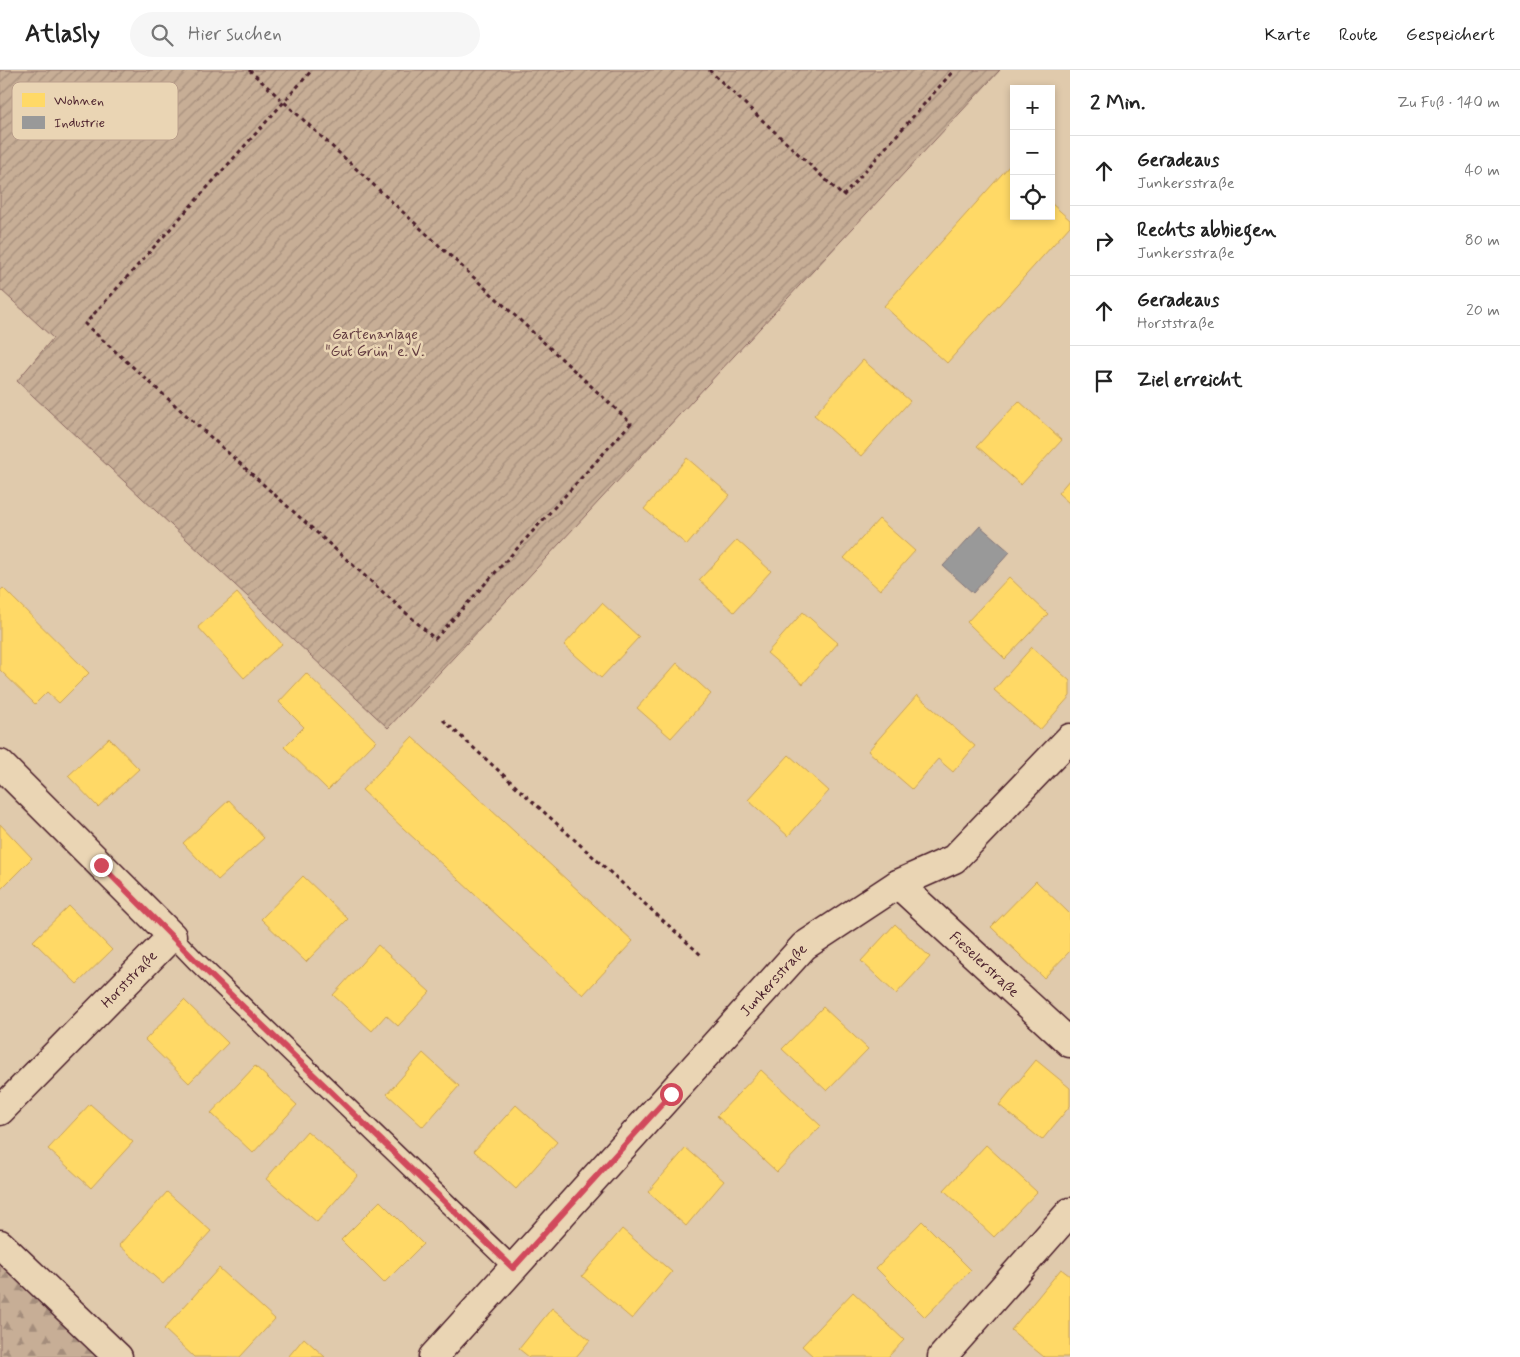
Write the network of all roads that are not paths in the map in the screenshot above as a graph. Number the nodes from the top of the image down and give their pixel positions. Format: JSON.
{"nodes":[{"id":1,"x":1070,"y":738,"type":"edge"},
{"id":2,"x":0,"y":764,"type":"edge"},
{"id":3,"x":898,"y":884,"type":"junction"},
{"id":4,"x":172,"y":936,"type":"junction"},
{"id":5,"x":1070,"y":1043,"type":"edge"},
{"id":6,"x":0,"y":1111,"type":"edge"},
{"id":7,"x":1070,"y":1212,"type":"edge"},
{"id":8,"x":0,"y":1244,"type":"edge"},
{"id":9,"x":513,"y":1268,"type":"junction"},
{"id":10,"x":118,"y":1357,"type":"edge"},
{"id":11,"x":432,"y":1357,"type":"edge"},
{"id":12,"x":942,"y":1357,"type":"edge"}],
"edges":[{"from":1,"to":3,"type":"street","name":"Junkersstraße"},
{"from":2,"to":4,"type":"street"},
{"from":3,"to":5,"type":"street","name":"Fieselerstraße"},
{"from":3,"to":9,"type":"street","name":"Junkersstraße"},
{"from":4,"to":6,"type":"street","name":"Horststraße"},
{"from":4,"to":9,"type":"lane"},
{"from":7,"to":12,"type":"street"},
{"from":8,"to":10,"type":"street"},
{"from":9,"to":11,"type":"street","name":"Junkersstraße"}]}
